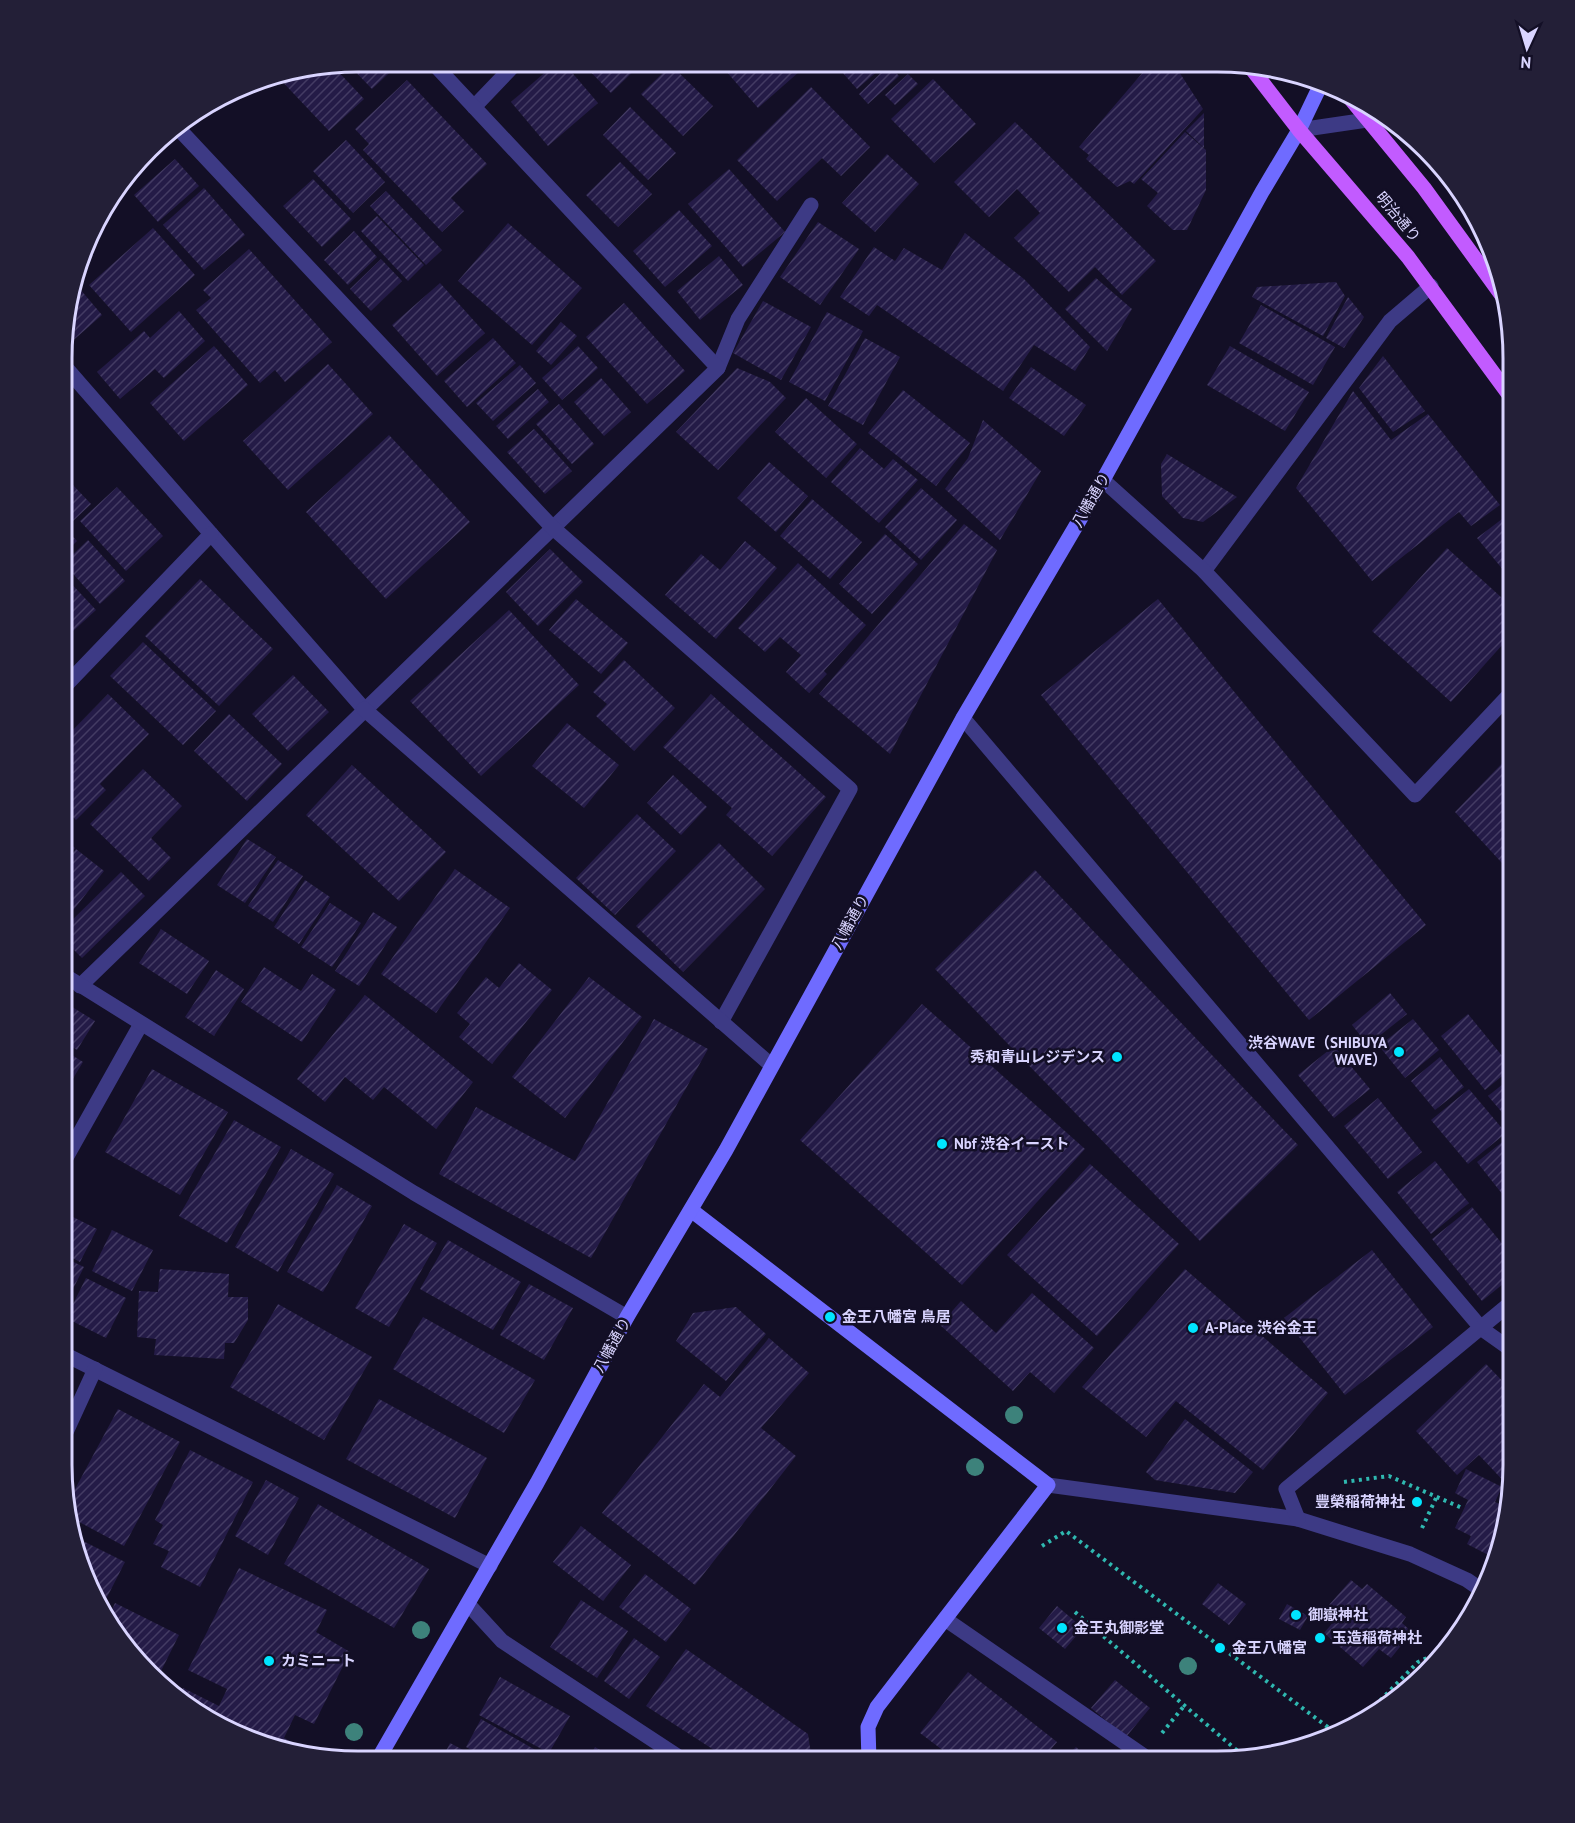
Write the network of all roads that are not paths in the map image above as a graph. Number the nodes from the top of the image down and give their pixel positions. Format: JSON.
{"nodes":[{"id":1,"x":442,"y":72,"type":"edge"},
{"id":2,"x":507,"y":72,"type":"edge"},
{"id":3,"x":1256,"y":74,"type":"edge"},
{"id":4,"x":1318,"y":91,"type":"edge"},
{"id":5,"x":474,"y":106,"type":"junction"},
{"id":6,"x":1359,"y":109,"type":"edge"},
{"id":7,"x":1372,"y":118,"type":"edge"},
{"id":8,"x":1367,"y":120,"type":"junction"},
{"id":9,"x":1299,"y":130,"type":"junction"},
{"id":10,"x":182,"y":132,"type":"edge"},
{"id":11,"x":811,"y":206,"type":"dead end"},
{"id":12,"x":1493,"y":283,"type":"edge"},
{"id":13,"x":1431,"y":286,"type":"junction"},
{"id":14,"x":718,"y":368,"type":"junction"},
{"id":15,"x":72,"y":375,"type":"edge"},
{"id":16,"x":1503,"y":385,"type":"edge"},
{"id":17,"x":1103,"y":480,"type":"junction"},
{"id":18,"x":552,"y":527,"type":"junction"},
{"id":19,"x":211,"y":534,"type":"junction"},
{"id":20,"x":1204,"y":571,"type":"junction"},
{"id":21,"x":72,"y":679,"type":"edge"},
{"id":22,"x":1503,"y":702,"type":"edge"},
{"id":23,"x":364,"y":709,"type":"junction"},
{"id":24,"x":963,"y":718,"type":"junction"},
{"id":25,"x":72,"y":980,"type":"edge"},
{"id":26,"x":80,"y":986,"type":"junction"},
{"id":27,"x":721,"y":1022,"type":"junction"},
{"id":28,"x":141,"y":1024,"type":"junction"},
{"id":29,"x":771,"y":1065,"type":"junction"},
{"id":30,"x":72,"y":1147,"type":"edge"},
{"id":31,"x":691,"y":1210,"type":"junction"},
{"id":32,"x":1503,"y":1310,"type":"edge"},
{"id":33,"x":627,"y":1317,"type":"junction"},
{"id":34,"x":1482,"y":1329,"type":"junction"},
{"id":35,"x":1503,"y":1345,"type":"edge"},
{"id":36,"x":72,"y":1358,"type":"edge"},
{"id":37,"x":95,"y":1369,"type":"junction"},
{"id":38,"x":72,"y":1419,"type":"edge"},
{"id":39,"x":1048,"y":1485,"type":"junction"},
{"id":40,"x":1298,"y":1519,"type":"junction"},
{"id":41,"x":490,"y":1566,"type":"junction"},
{"id":42,"x":1475,"y":1586,"type":"edge"},
{"id":43,"x":468,"y":1604,"type":"junction"},
{"id":44,"x":945,"y":1618,"type":"junction"},
{"id":45,"x":383,"y":1751,"type":"edge"},
{"id":46,"x":670,"y":1751,"type":"edge"},
{"id":47,"x":868,"y":1751,"type":"edge"},
{"id":48,"x":1137,"y":1751,"type":"edge"}],
"edges":[{"from":1,"to":5,"type":"street"},
{"from":2,"to":5,"type":"street"},
{"from":3,"to":9,"type":"main road","name":"明治通り"},
{"from":4,"to":9,"type":"street","name":"八幡通り"},
{"from":5,"to":14,"type":"street"},
{"from":6,"to":8,"type":"main road"},
{"from":7,"to":8,"type":"street"},
{"from":8,"to":9,"type":"street"},
{"from":8,"to":12,"type":"main road"},
{"from":9,"to":13,"type":"main road","name":"明治通り"},
{"from":9,"to":17,"type":"street","name":"八幡通り"},
{"from":10,"to":18,"type":"street"},
{"from":11,"to":14,"type":"street"},
{"from":13,"to":16,"type":"main road","name":"明治通り"},
{"from":13,"to":20,"type":"street"},
{"from":14,"to":18,"type":"street"},
{"from":15,"to":19,"type":"street"},
{"from":17,"to":20,"type":"street"},
{"from":17,"to":24,"type":"street","name":"八幡通り"},
{"from":18,"to":23,"type":"street"},
{"from":18,"to":27,"type":"street"},
{"from":19,"to":21,"type":"street"},
{"from":19,"to":23,"type":"street"},
{"from":20,"to":22,"type":"street"},
{"from":23,"to":26,"type":"street"},
{"from":23,"to":27,"type":"street"},
{"from":24,"to":29,"type":"street","name":"八幡通り"},
{"from":24,"to":34,"type":"street"},
{"from":25,"to":26,"type":"street"},
{"from":26,"to":28,"type":"street"},
{"from":27,"to":29,"type":"street"},
{"from":28,"to":30,"type":"street"},
{"from":28,"to":33,"type":"street"},
{"from":29,"to":31,"type":"street","name":"八幡通り"},
{"from":31,"to":33,"type":"street","name":"八幡通り"},
{"from":31,"to":39,"type":"street"},
{"from":32,"to":34,"type":"street"},
{"from":33,"to":41,"type":"street","name":"八幡通り"},
{"from":34,"to":35,"type":"street"},
{"from":34,"to":40,"type":"street"},
{"from":36,"to":37,"type":"street"},
{"from":37,"to":38,"type":"street"},
{"from":37,"to":41,"type":"street"},
{"from":39,"to":40,"type":"street"},
{"from":39,"to":44,"type":"street"},
{"from":40,"to":42,"type":"street"},
{"from":41,"to":43,"type":"street","name":"八幡通り"},
{"from":43,"to":45,"type":"street","name":"八幡通り"},
{"from":43,"to":46,"type":"street"},
{"from":44,"to":47,"type":"street"},
{"from":44,"to":48,"type":"street"}]}
